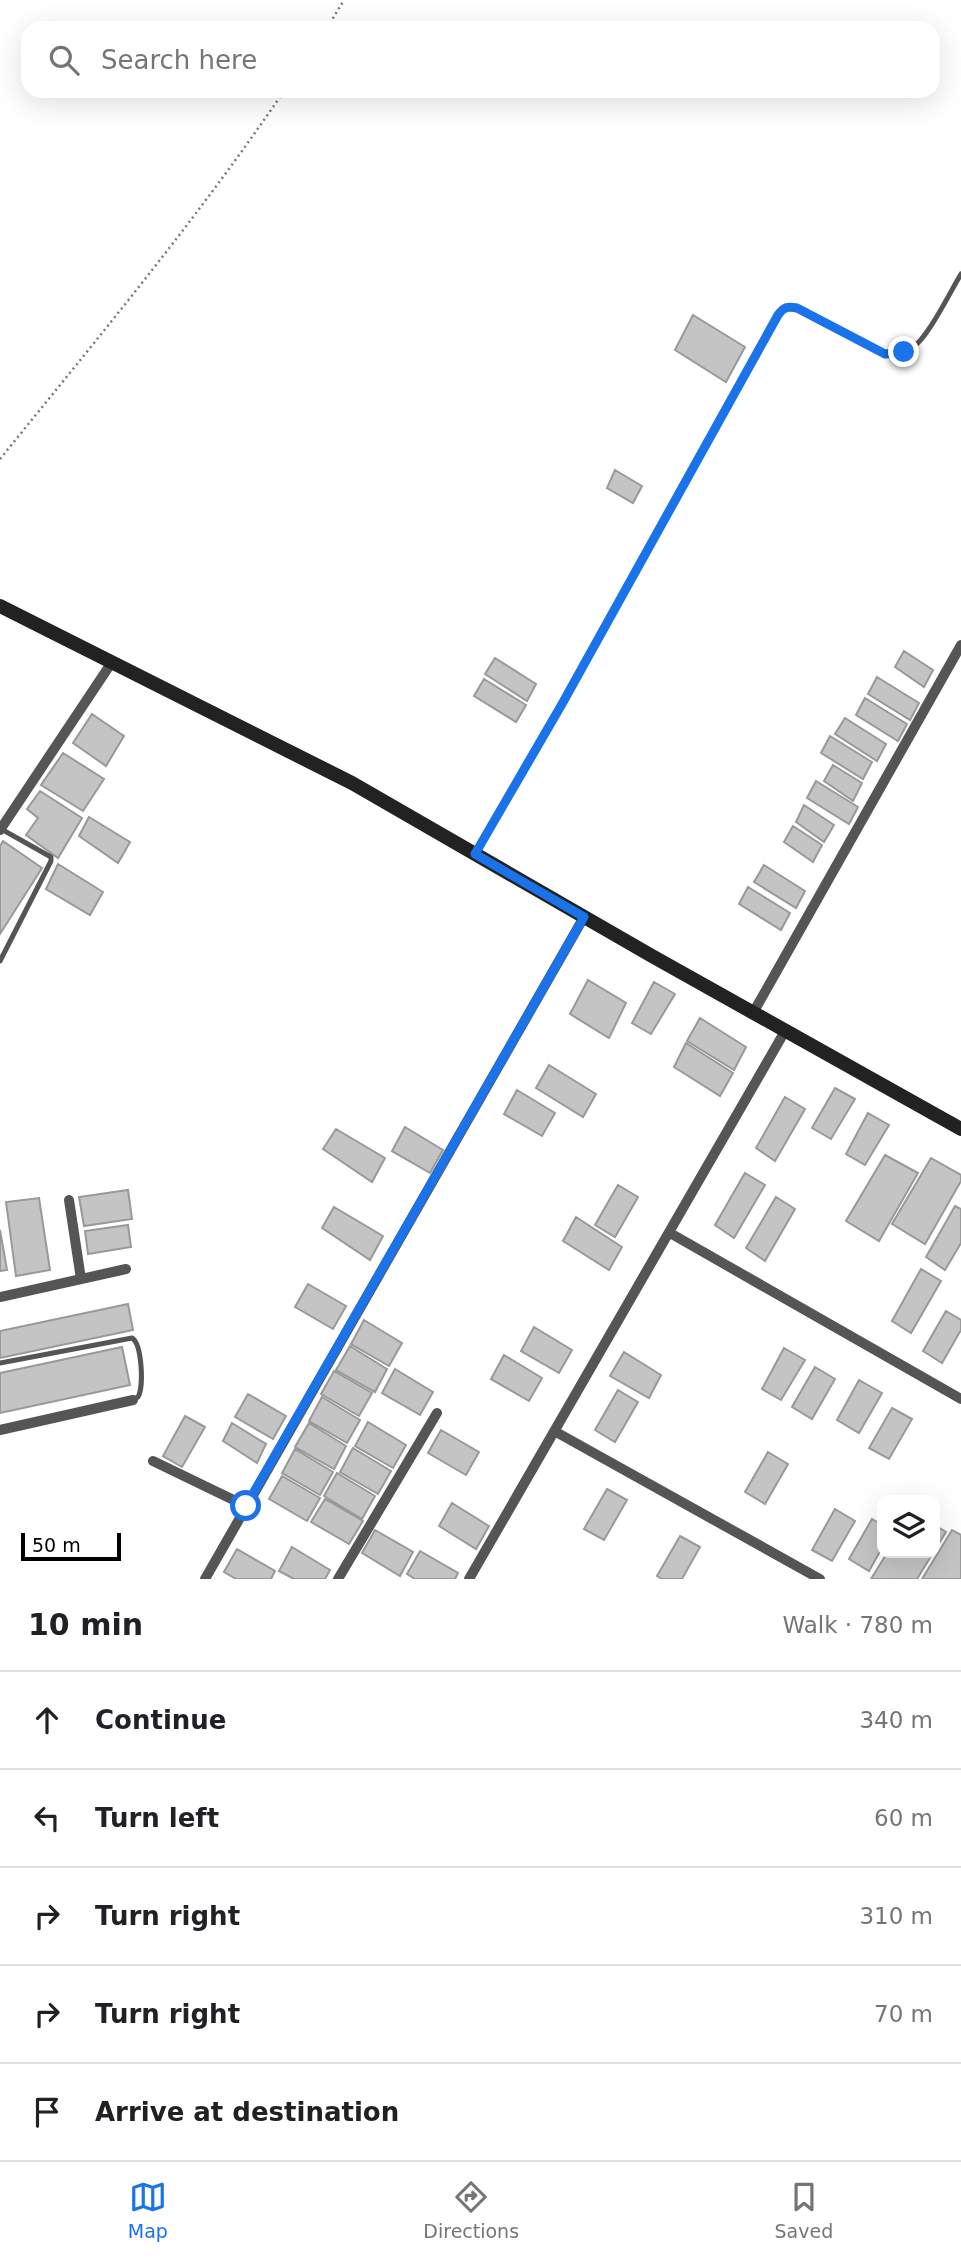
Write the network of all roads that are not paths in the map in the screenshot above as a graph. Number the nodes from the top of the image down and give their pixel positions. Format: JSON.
{"nodes":[{"id":1,"x":961,"y":274,"type":"edge"},
{"id":2,"x":0,"y":606,"type":"edge"},
{"id":3,"x":961,"y":645,"type":"edge"},
{"id":4,"x":112,"y":662,"type":"junction"},
{"id":5,"x":0,"y":829,"type":"edge"},
{"id":6,"x":475,"y":854,"type":"junction"},
{"id":7,"x":584,"y":917,"type":"junction"},
{"id":8,"x":0,"y":961,"type":"edge"},
{"id":9,"x":753,"y":1013,"type":"junction"},
{"id":10,"x":786,"y":1031,"type":"junction"},
{"id":11,"x":961,"y":1129,"type":"edge"},
{"id":12,"x":69,"y":1200,"type":"dead end"},
{"id":13,"x":670,"y":1233,"type":"junction"},
{"id":14,"x":126,"y":1269,"type":"dead end"},
{"id":15,"x":81,"y":1279,"type":"junction"},
{"id":16,"x":0,"y":1297,"type":"edge"},
{"id":17,"x":0,"y":1363,"type":"edge"},
{"id":18,"x":133,"y":1399,"type":"joint"},
{"id":19,"x":961,"y":1399,"type":"edge"},
{"id":20,"x":437,"y":1413,"type":"dead end"},
{"id":21,"x":0,"y":1430,"type":"edge"},
{"id":22,"x":556,"y":1432,"type":"junction"},
{"id":23,"x":153,"y":1461,"type":"dead end"},
{"id":24,"x":246,"y":1506,"type":"junction"},
{"id":25,"x":205,"y":1579,"type":"edge"},
{"id":26,"x":338,"y":1579,"type":"edge"},
{"id":27,"x":469,"y":1579,"type":"edge"},
{"id":28,"x":820,"y":1579,"type":"edge"}],
"edges":[{"from":1,"to":6,"type":"lane"},
{"from":2,"to":4,"type":"street"},
{"from":3,"to":9,"type":"street"},
{"from":4,"to":5,"type":"street"},
{"from":4,"to":6,"type":"street"},
{"from":5,"to":8,"type":"lane"},
{"from":6,"to":7,"type":"street"},
{"from":7,"to":9,"type":"street"},
{"from":7,"to":24,"type":"street"},
{"from":9,"to":10,"type":"street"},
{"from":10,"to":11,"type":"street"},
{"from":10,"to":13,"type":"street"},
{"from":12,"to":15,"type":"street"},
{"from":13,"to":19,"type":"street"},
{"from":13,"to":22,"type":"street"},
{"from":14,"to":15,"type":"street"},
{"from":15,"to":16,"type":"street"},
{"from":17,"to":18,"type":"lane"},
{"from":18,"to":21,"type":"street"},
{"from":20,"to":26,"type":"street"},
{"from":22,"to":27,"type":"street"},
{"from":22,"to":28,"type":"street"},
{"from":23,"to":24,"type":"street"},
{"from":24,"to":25,"type":"street"}]}
